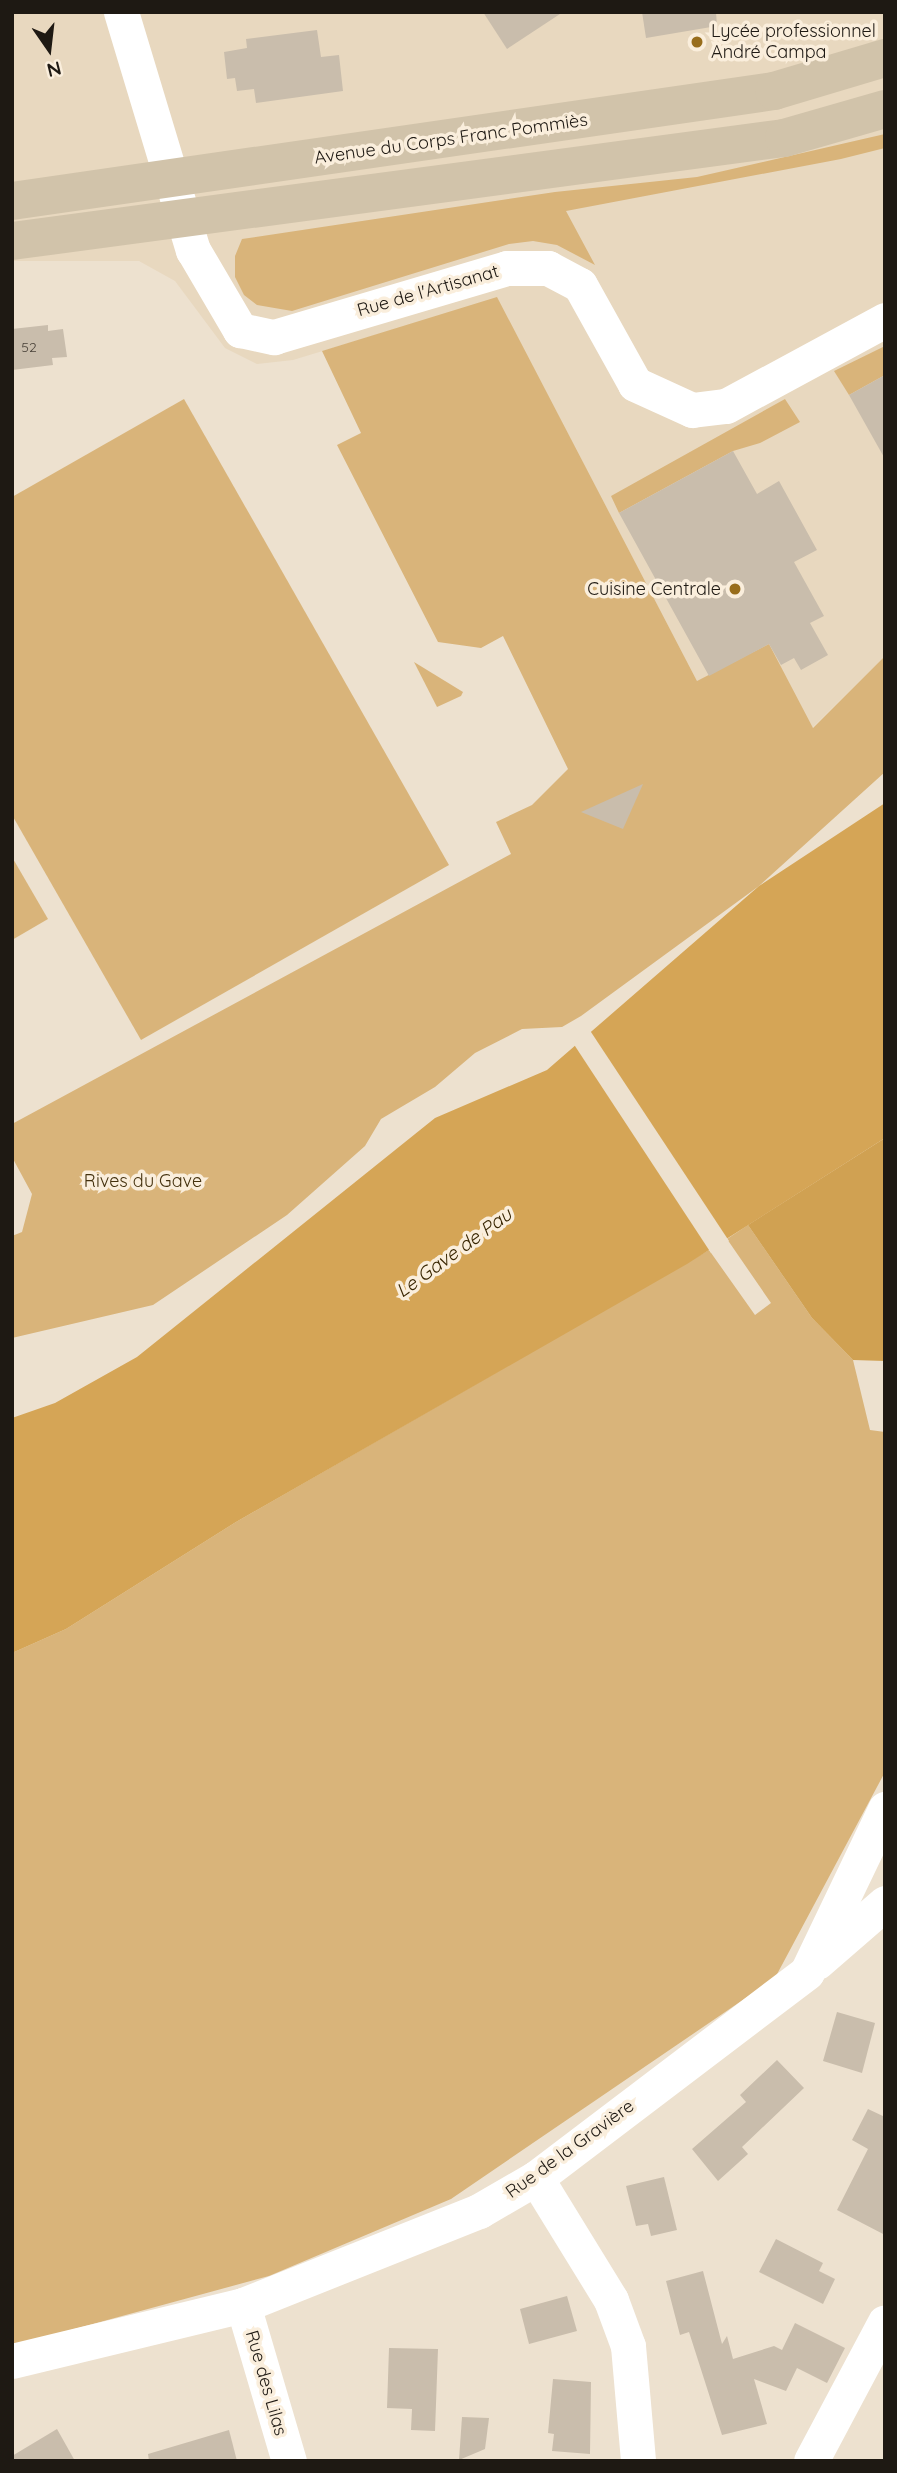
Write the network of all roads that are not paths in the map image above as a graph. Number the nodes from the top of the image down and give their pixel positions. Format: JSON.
{"nodes":[{"id":1,"x":132,"y":16,"type":"edge"},
{"id":2,"x":885,"y":58,"type":"edge"},
{"id":3,"x":885,"y":109,"type":"edge"},
{"id":4,"x":177,"y":200,"type":"junction"},
{"id":5,"x":12,"y":201,"type":"edge"},
{"id":6,"x":12,"y":241,"type":"edge"},
{"id":7,"x":885,"y":320,"type":"edge"},
{"id":8,"x":885,"y":1808,"type":"edge"},
{"id":9,"x":885,"y":1903,"type":"edge"},
{"id":10,"x":807,"y":1972,"type":"junction"},
{"id":11,"x":536,"y":2178,"type":"junction"},
{"id":12,"x":243,"y":2305,"type":"junction"},
{"id":13,"x":885,"y":2322,"type":"edge"},
{"id":14,"x":12,"y":2361,"type":"edge"},
{"id":15,"x":289,"y":2461,"type":"edge"},
{"id":16,"x":638,"y":2461,"type":"edge"},
{"id":17,"x":811,"y":2461,"type":"edge"}],
"edges":[{"from":1,"to":4,"type":"street","name":"Rue de l'Artisanat"},
{"from":2,"to":4,"type":"main road","name":"Avenue du Corps Franc Pommiès"},
{"from":3,"to":4,"type":"main road","name":"Avenue du Corps Franc Pommiès"},
{"from":4,"to":5,"type":"main road","name":"Avenue du Corps Franc Pommiès"},
{"from":4,"to":6,"type":"main road","name":"Avenue du Corps Franc Pommiès"},
{"from":4,"to":7,"type":"street","name":"Rue de l'Artisanat"},
{"from":8,"to":10,"type":"street","name":"Rue de la Gravière"},
{"from":9,"to":10,"type":"street"},
{"from":10,"to":11,"type":"street","name":"Rue de la Gravière"},
{"from":11,"to":12,"type":"street","name":"Rue de la Gravière"},
{"from":11,"to":16,"type":"street"},
{"from":12,"to":14,"type":"street","name":"Rue de la Gravière"},
{"from":12,"to":15,"type":"street","name":"Rue des Lilas"},
{"from":13,"to":17,"type":"street"}]}
